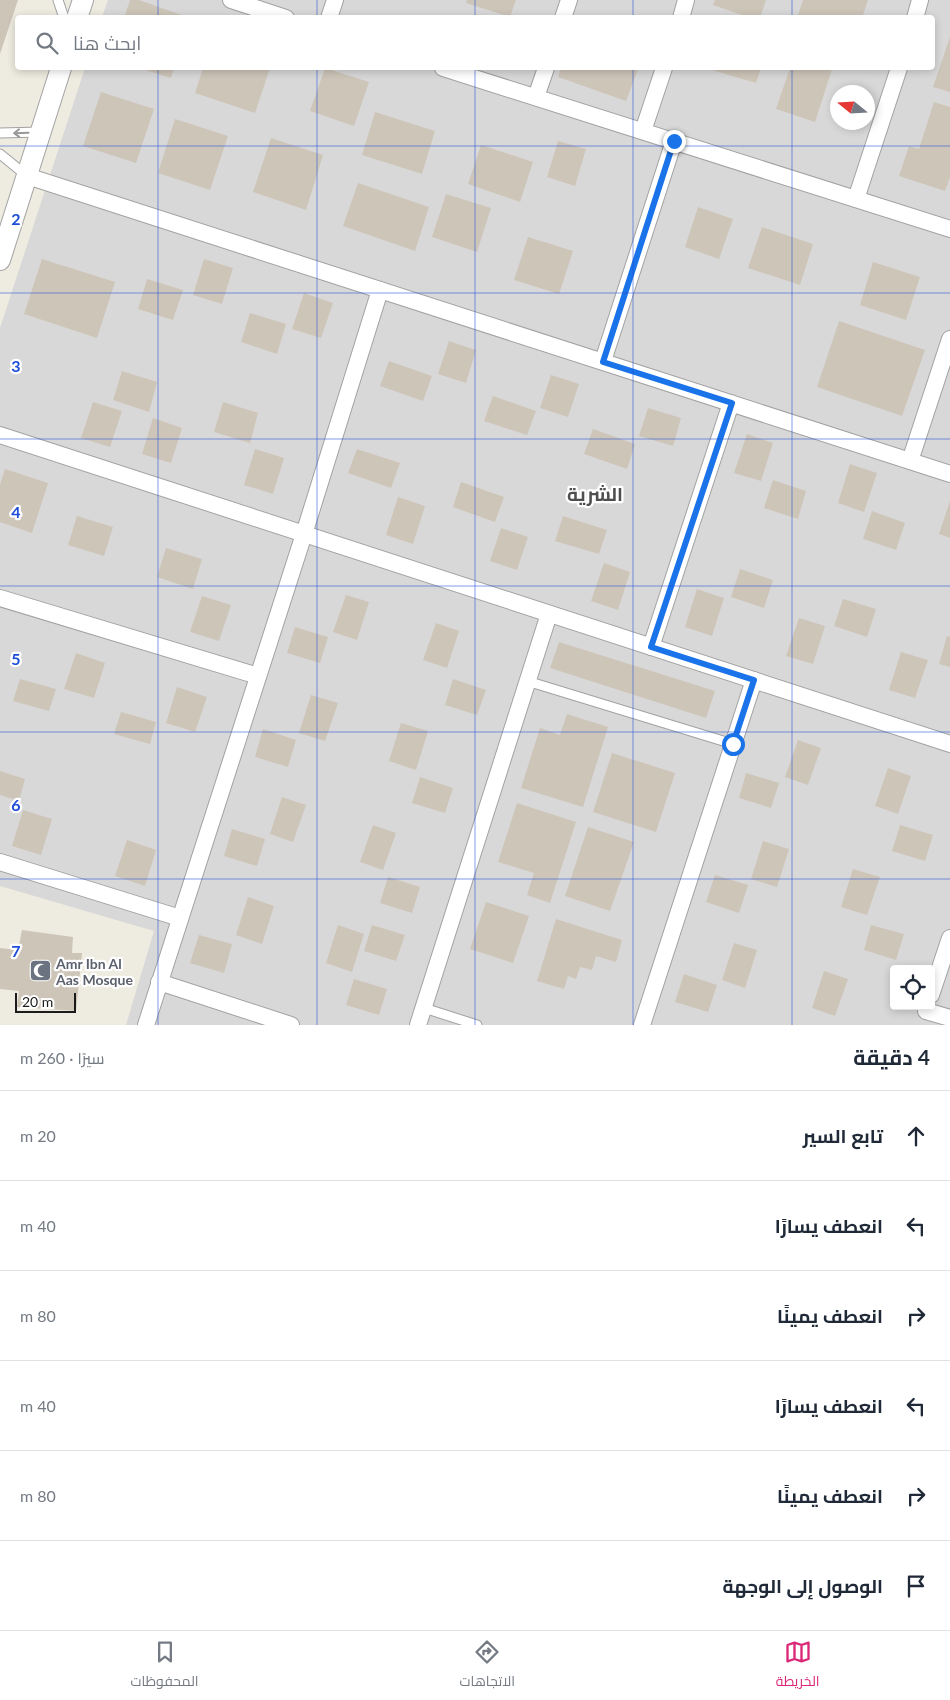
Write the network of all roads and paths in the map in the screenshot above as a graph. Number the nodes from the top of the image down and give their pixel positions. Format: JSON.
{"nodes":[{"id":1,"x":58,"y":0,"type":"edge"},
{"id":2,"x":83,"y":0,"type":"edge"},
{"id":3,"x":231,"y":0,"type":"edge"},
{"id":4,"x":335,"y":0,"type":"edge"},
{"id":5,"x":569,"y":0,"type":"edge"},
{"id":6,"x":686,"y":0,"type":"edge"},
{"id":7,"x":920,"y":0,"type":"edge"},
{"id":8,"x":63,"y":15,"type":"edge"},
{"id":9,"x":78,"y":15,"type":"edge"},
{"id":10,"x":277,"y":15,"type":"edge"},
{"id":11,"x":330,"y":15,"type":"edge"},
{"id":12,"x":564,"y":15,"type":"edge"},
{"id":13,"x":682,"y":15,"type":"edge"},
{"id":14,"x":916,"y":15,"type":"edge"},
{"id":15,"x":61,"y":70,"type":"edge"},
{"id":16,"x":449,"y":70,"type":"edge"},
{"id":17,"x":545,"y":70,"type":"edge"},
{"id":18,"x":663,"y":70,"type":"edge"},
{"id":19,"x":898,"y":70,"type":"edge"},
{"id":20,"x":536,"y":97,"type":"junction"},
{"id":21,"x":643,"y":131,"type":"junction"},
{"id":22,"x":41,"y":132,"type":"junction"},
{"id":23,"x":0,"y":133,"type":"edge"},
{"id":24,"x":674,"y":141,"type":"junction"},
{"id":25,"x":0,"y":154,"type":"edge"},
{"id":26,"x":27,"y":176,"type":"junction"},
{"id":27,"x":856,"y":199,"type":"junction"},
{"id":28,"x":950,"y":229,"type":"edge"},
{"id":29,"x":0,"y":260,"type":"edge"},
{"id":30,"x":380,"y":290,"type":"junction"},
{"id":31,"x":950,"y":339,"type":"edge"},
{"id":32,"x":603,"y":362,"type":"junction"},
{"id":33,"x":732,"y":403,"type":"junction"},
{"id":34,"x":0,"y":435,"type":"edge"},
{"id":35,"x":910,"y":461,"type":"junction"},
{"id":36,"x":950,"y":474,"type":"edge"},
{"id":37,"x":304,"y":534,"type":"junction"},
{"id":38,"x":0,"y":598,"type":"edge"},
{"id":39,"x":549,"y":614,"type":"junction"},
{"id":40,"x":651,"y":647,"type":"junction"},
{"id":41,"x":258,"y":676,"type":"junction"},
{"id":42,"x":754,"y":680,"type":"junction"},
{"id":43,"x":527,"y":681,"type":"junction"},
{"id":44,"x":733,"y":744,"type":"junction"},
{"id":45,"x":950,"y":744,"type":"edge"},
{"id":46,"x":0,"y":862,"type":"edge"},
{"id":47,"x":180,"y":918,"type":"junction"},
{"id":48,"x":950,"y":938,"type":"edge"},
{"id":49,"x":159,"y":982,"type":"junction"},
{"id":50,"x":935,"y":984,"type":"edge"},
{"id":51,"x":424,"y":1008,"type":"junction"},
{"id":52,"x":930,"y":1010,"type":"edge"},
{"id":53,"x":950,"y":1018,"type":"edge"},
{"id":54,"x":146,"y":1025,"type":"edge"},
{"id":55,"x":291,"y":1025,"type":"edge"},
{"id":56,"x":418,"y":1025,"type":"edge"},
{"id":57,"x":477,"y":1025,"type":"edge"},
{"id":58,"x":642,"y":1025,"type":"edge"}],
"edges":[{"from":1,"to":8,"type":"lane"},
{"from":2,"to":9,"type":"street"},
{"from":3,"to":10,"type":"street"},
{"from":4,"to":11,"type":"street"},
{"from":5,"to":12,"type":"street"},
{"from":6,"to":13,"type":"street"},
{"from":7,"to":14,"type":"street"},
{"from":15,"to":22,"type":"street"},
{"from":16,"to":20,"type":"street"},
{"from":17,"to":20,"type":"street"},
{"from":18,"to":21,"type":"street"},
{"from":19,"to":27,"type":"street"},
{"from":20,"to":21,"type":"street"},
{"from":21,"to":24,"type":"street"},
{"from":22,"to":23,"type":"lane","one_way":true},
{"from":22,"to":26,"type":"street"},
{"from":24,"to":27,"type":"street"},
{"from":24,"to":32,"type":"street"},
{"from":25,"to":26,"type":"lane"},
{"from":26,"to":29,"type":"street"},
{"from":26,"to":30,"type":"street"},
{"from":27,"to":28,"type":"street"},
{"from":30,"to":32,"type":"street"},
{"from":30,"to":37,"type":"street"},
{"from":31,"to":35,"type":"street"},
{"from":32,"to":33,"type":"street"},
{"from":33,"to":35,"type":"street"},
{"from":33,"to":40,"type":"street"},
{"from":34,"to":37,"type":"street"},
{"from":35,"to":36,"type":"street"},
{"from":37,"to":39,"type":"street"},
{"from":37,"to":41,"type":"street"},
{"from":38,"to":41,"type":"street"},
{"from":39,"to":40,"type":"street"},
{"from":39,"to":43,"type":"street"},
{"from":40,"to":42,"type":"street"},
{"from":41,"to":47,"type":"street"},
{"from":42,"to":44,"type":"street"},
{"from":42,"to":45,"type":"street"},
{"from":43,"to":44,"type":"lane"},
{"from":43,"to":51,"type":"street"},
{"from":44,"to":58,"type":"street"},
{"from":46,"to":47,"type":"street"},
{"from":47,"to":49,"type":"street"},
{"from":48,"to":50,"type":"street"},
{"from":49,"to":54,"type":"street"},
{"from":49,"to":55,"type":"street"},
{"from":51,"to":56,"type":"street"},
{"from":51,"to":57,"type":"lane"},
{"from":52,"to":53,"type":"street"}]}
